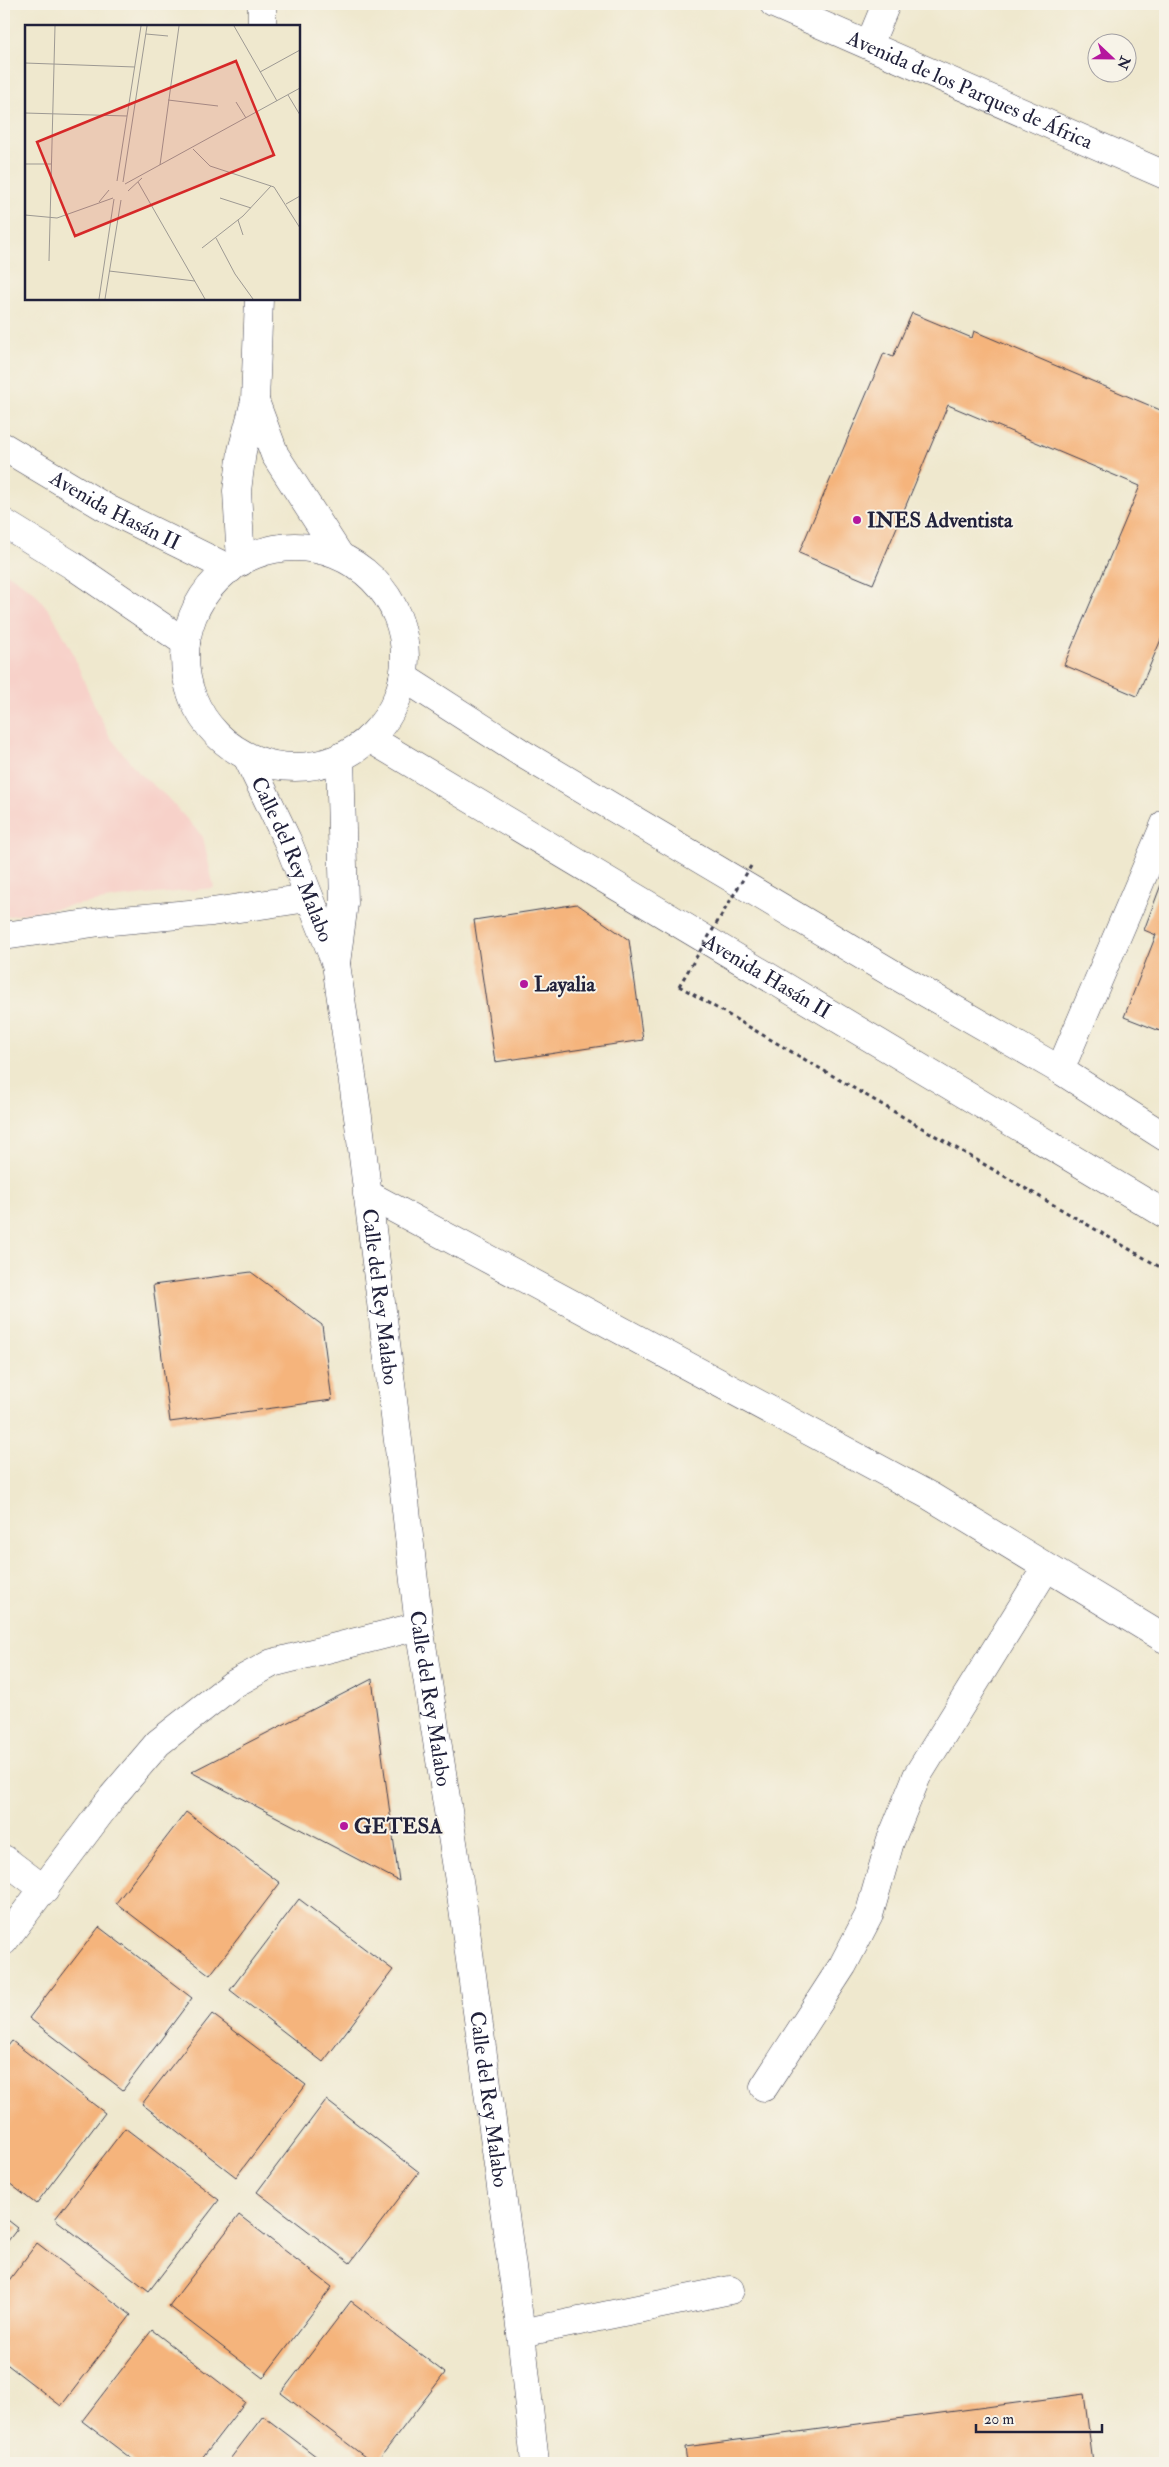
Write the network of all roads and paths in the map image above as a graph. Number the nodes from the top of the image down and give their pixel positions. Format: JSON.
{"nodes":[{"id":1,"x":262,"y":4,"type":"edge"},
{"id":2,"x":774,"y":4,"type":"edge"},
{"id":3,"x":886,"y":4,"type":"edge"},
{"id":4,"x":262,"y":25,"type":"edge"},
{"id":5,"x":869,"y":44,"type":"junction"},
{"id":6,"x":1165,"y":175,"type":"edge"},
{"id":7,"x":259,"y":300,"type":"edge"},
{"id":8,"x":255,"y":401,"type":"junction"},
{"id":9,"x":4,"y":447,"type":"edge"},
{"id":10,"x":4,"y":524,"type":"edge"},
{"id":11,"x":340,"y":556,"type":"junction"},
{"id":12,"x":235,"y":565,"type":"junction"},
{"id":13,"x":186,"y":643,"type":"junction"},
{"id":14,"x":402,"y":677,"type":"junction"},
{"id":15,"x":369,"y":738,"type":"junction"},
{"id":16,"x":247,"y":757,"type":"junction"},
{"id":17,"x":340,"y":757,"type":"junction"},
{"id":18,"x":1165,"y":824,"type":"edge"},
{"id":19,"x":751,"y":866,"type":"dead end"},
{"id":20,"x":308,"y":898,"type":"junction"},
{"id":21,"x":4,"y":936,"type":"edge"},
{"id":22,"x":336,"y":964,"type":"junction"},
{"id":23,"x":1060,"y":1070,"type":"junction"},
{"id":24,"x":1165,"y":1137,"type":"edge"},
{"id":25,"x":367,"y":1194,"type":"junction"},
{"id":26,"x":1165,"y":1214,"type":"edge"},
{"id":27,"x":1165,"y":1270,"type":"edge"},
{"id":28,"x":1046,"y":1568,"type":"junction"},
{"id":29,"x":419,"y":1626,"type":"junction"},
{"id":30,"x":1165,"y":1639,"type":"edge"},
{"id":31,"x":4,"y":1859,"type":"edge"},
{"id":32,"x":45,"y":1890,"type":"junction"},
{"id":33,"x":4,"y":1941,"type":"edge"},
{"id":34,"x":764,"y":2087,"type":"dead end"},
{"id":35,"x":730,"y":2290,"type":"dead end"},
{"id":36,"x":521,"y":2333,"type":"junction"},
{"id":37,"x":535,"y":2463,"type":"edge"}],
"edges":[{"from":1,"to":4,"type":"main road"},
{"from":2,"to":5,"type":"main road","name":"Avenida de los Parques de África"},
{"from":3,"to":5,"type":"main road"},
{"from":5,"to":6,"type":"main road","name":"Avenida de los Parques de África"},
{"from":7,"to":8,"type":"main road"},
{"from":8,"to":11,"type":"main road"},
{"from":8,"to":12,"type":"main road"},
{"from":9,"to":12,"type":"main road","name":"Avenida Hasán II"},
{"from":10,"to":13,"type":"main road"},
{"from":11,"to":12,"type":"main road"},
{"from":11,"to":14,"type":"main road"},
{"from":12,"to":13,"type":"main road"},
{"from":13,"to":16,"type":"main road"},
{"from":14,"to":15,"type":"main road"},
{"from":14,"to":23,"type":"main road"},
{"from":15,"to":17,"type":"main road"},
{"from":15,"to":26,"type":"main road","name":"Avenida Hasán II"},
{"from":16,"to":17,"type":"main road"},
{"from":16,"to":20,"type":"main road","name":"Calle del Rey Malabo"},
{"from":17,"to":22,"type":"main road","name":"Calle del Rey Malabo"},
{"from":18,"to":23,"type":"main road"},
{"from":19,"to":27,"type":"path","bridge":true},
{"from":20,"to":21,"type":"main road"},
{"from":20,"to":22,"type":"main road","name":"Calle del Rey Malabo"},
{"from":22,"to":25,"type":"main road","name":"Calle del Rey Malabo"},
{"from":23,"to":24,"type":"main road"},
{"from":25,"to":28,"type":"main road"},
{"from":25,"to":29,"type":"main road","name":"Calle del Rey Malabo"},
{"from":28,"to":30,"type":"main road"},
{"from":28,"to":34,"type":"main road"},
{"from":29,"to":32,"type":"main road"},
{"from":29,"to":36,"type":"main road","name":"Calle del Rey Malabo"},
{"from":31,"to":32,"type":"main road"},
{"from":32,"to":33,"type":"main road"},
{"from":35,"to":36,"type":"main road"},
{"from":36,"to":37,"type":"main road","name":"Calle del Rey Malabo"}]}
